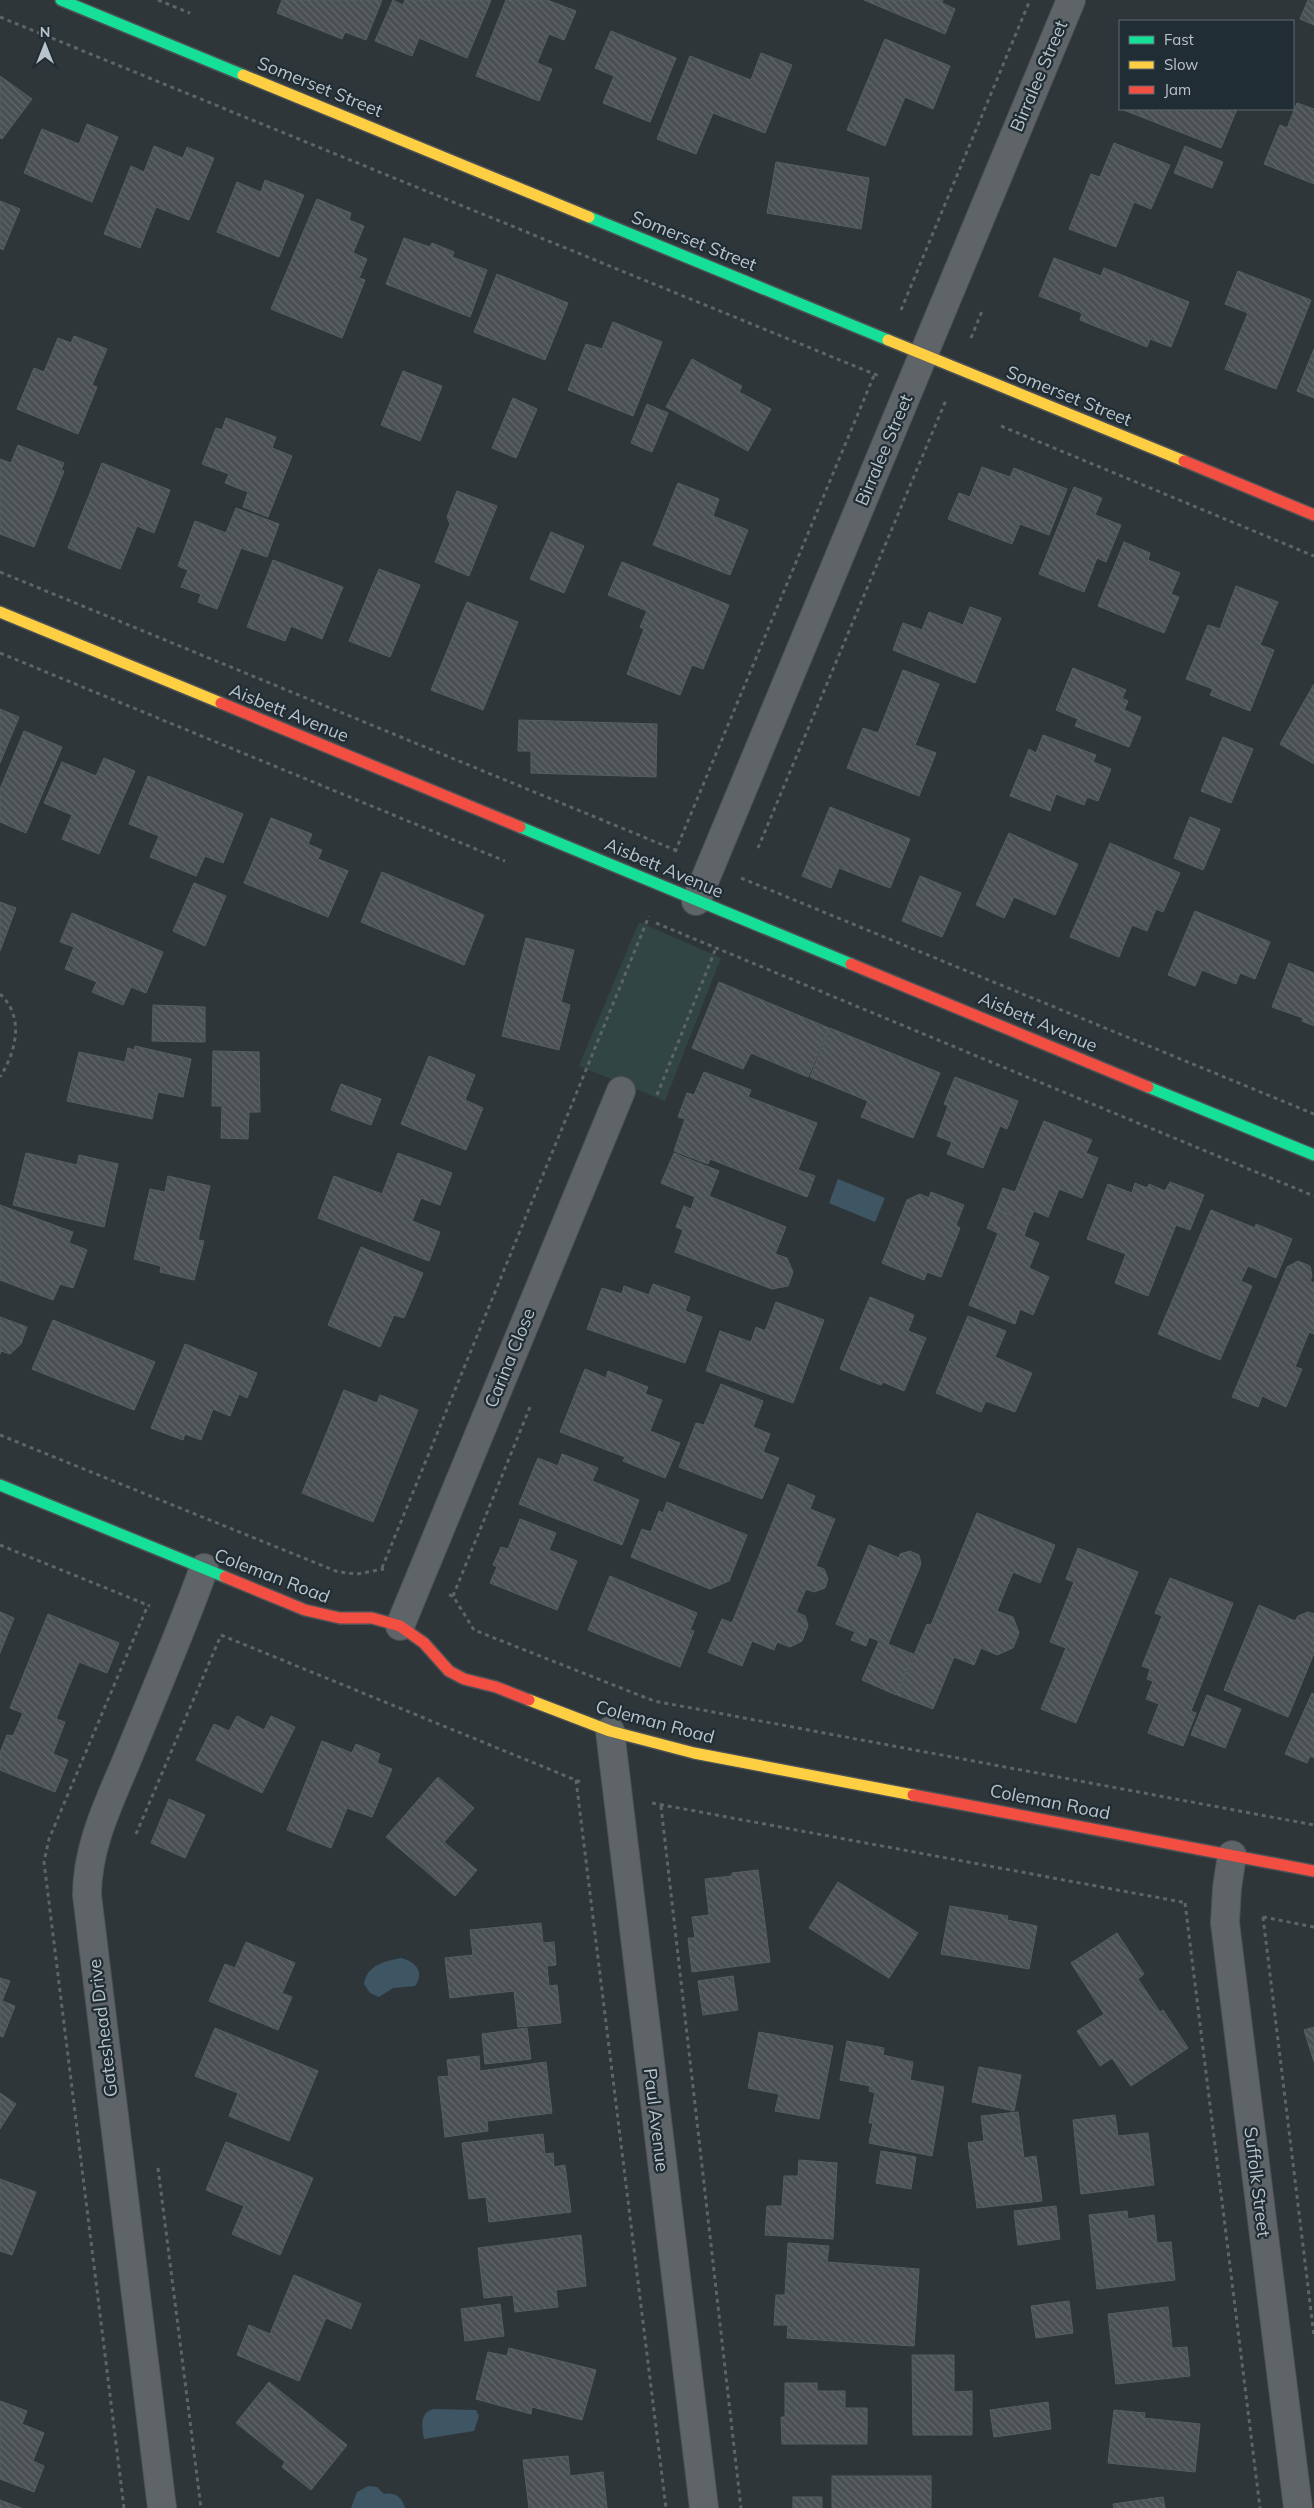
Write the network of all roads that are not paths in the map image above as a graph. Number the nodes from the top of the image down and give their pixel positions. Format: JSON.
{"nodes":[{"id":1,"x":61,"y":0,"type":"edge"},
{"id":2,"x":1071,"y":0,"type":"edge"},
{"id":3,"x":923,"y":355,"type":"junction"},
{"id":4,"x":1314,"y":515,"type":"edge"},
{"id":5,"x":0,"y":612,"type":"edge"},
{"id":6,"x":696,"y":900,"type":"junction"},
{"id":7,"x":620,"y":1091,"type":"dead end"},
{"id":8,"x":1314,"y":1155,"type":"edge"},
{"id":9,"x":0,"y":1485,"type":"edge"},
{"id":10,"x":204,"y":1568,"type":"junction"},
{"id":11,"x":400,"y":1626,"type":"junction"},
{"id":12,"x":610,"y":1731,"type":"junction"},
{"id":13,"x":1232,"y":1855,"type":"junction"},
{"id":14,"x":1314,"y":1871,"type":"edge"},
{"id":15,"x":162,"y":2508,"type":"edge"},
{"id":16,"x":704,"y":2508,"type":"edge"},
{"id":17,"x":1298,"y":2508,"type":"edge"}],
"edges":[{"from":1,"to":3,"type":"street","name":"Somerset Street"},
{"from":2,"to":3,"type":"street","name":"Birralee Street"},
{"from":3,"to":4,"type":"street","name":"Somerset Street"},
{"from":3,"to":6,"type":"street","name":"Birralee Street"},
{"from":5,"to":6,"type":"street","name":"Aisbett Avenue"},
{"from":6,"to":8,"type":"street","name":"Aisbett Avenue"},
{"from":7,"to":11,"type":"street","name":"Carina Close"},
{"from":9,"to":10,"type":"street","name":"Coleman Road"},
{"from":10,"to":11,"type":"street","name":"Coleman Road"},
{"from":10,"to":15,"type":"street","name":"Gateshead Drive"},
{"from":11,"to":12,"type":"street","name":"Coleman Road"},
{"from":12,"to":13,"type":"street","name":"Coleman Road"},
{"from":12,"to":16,"type":"street","name":"Paul Avenue"},
{"from":13,"to":14,"type":"street","name":"Coleman Road"},
{"from":13,"to":17,"type":"street","name":"Suffolk Street"}]}
